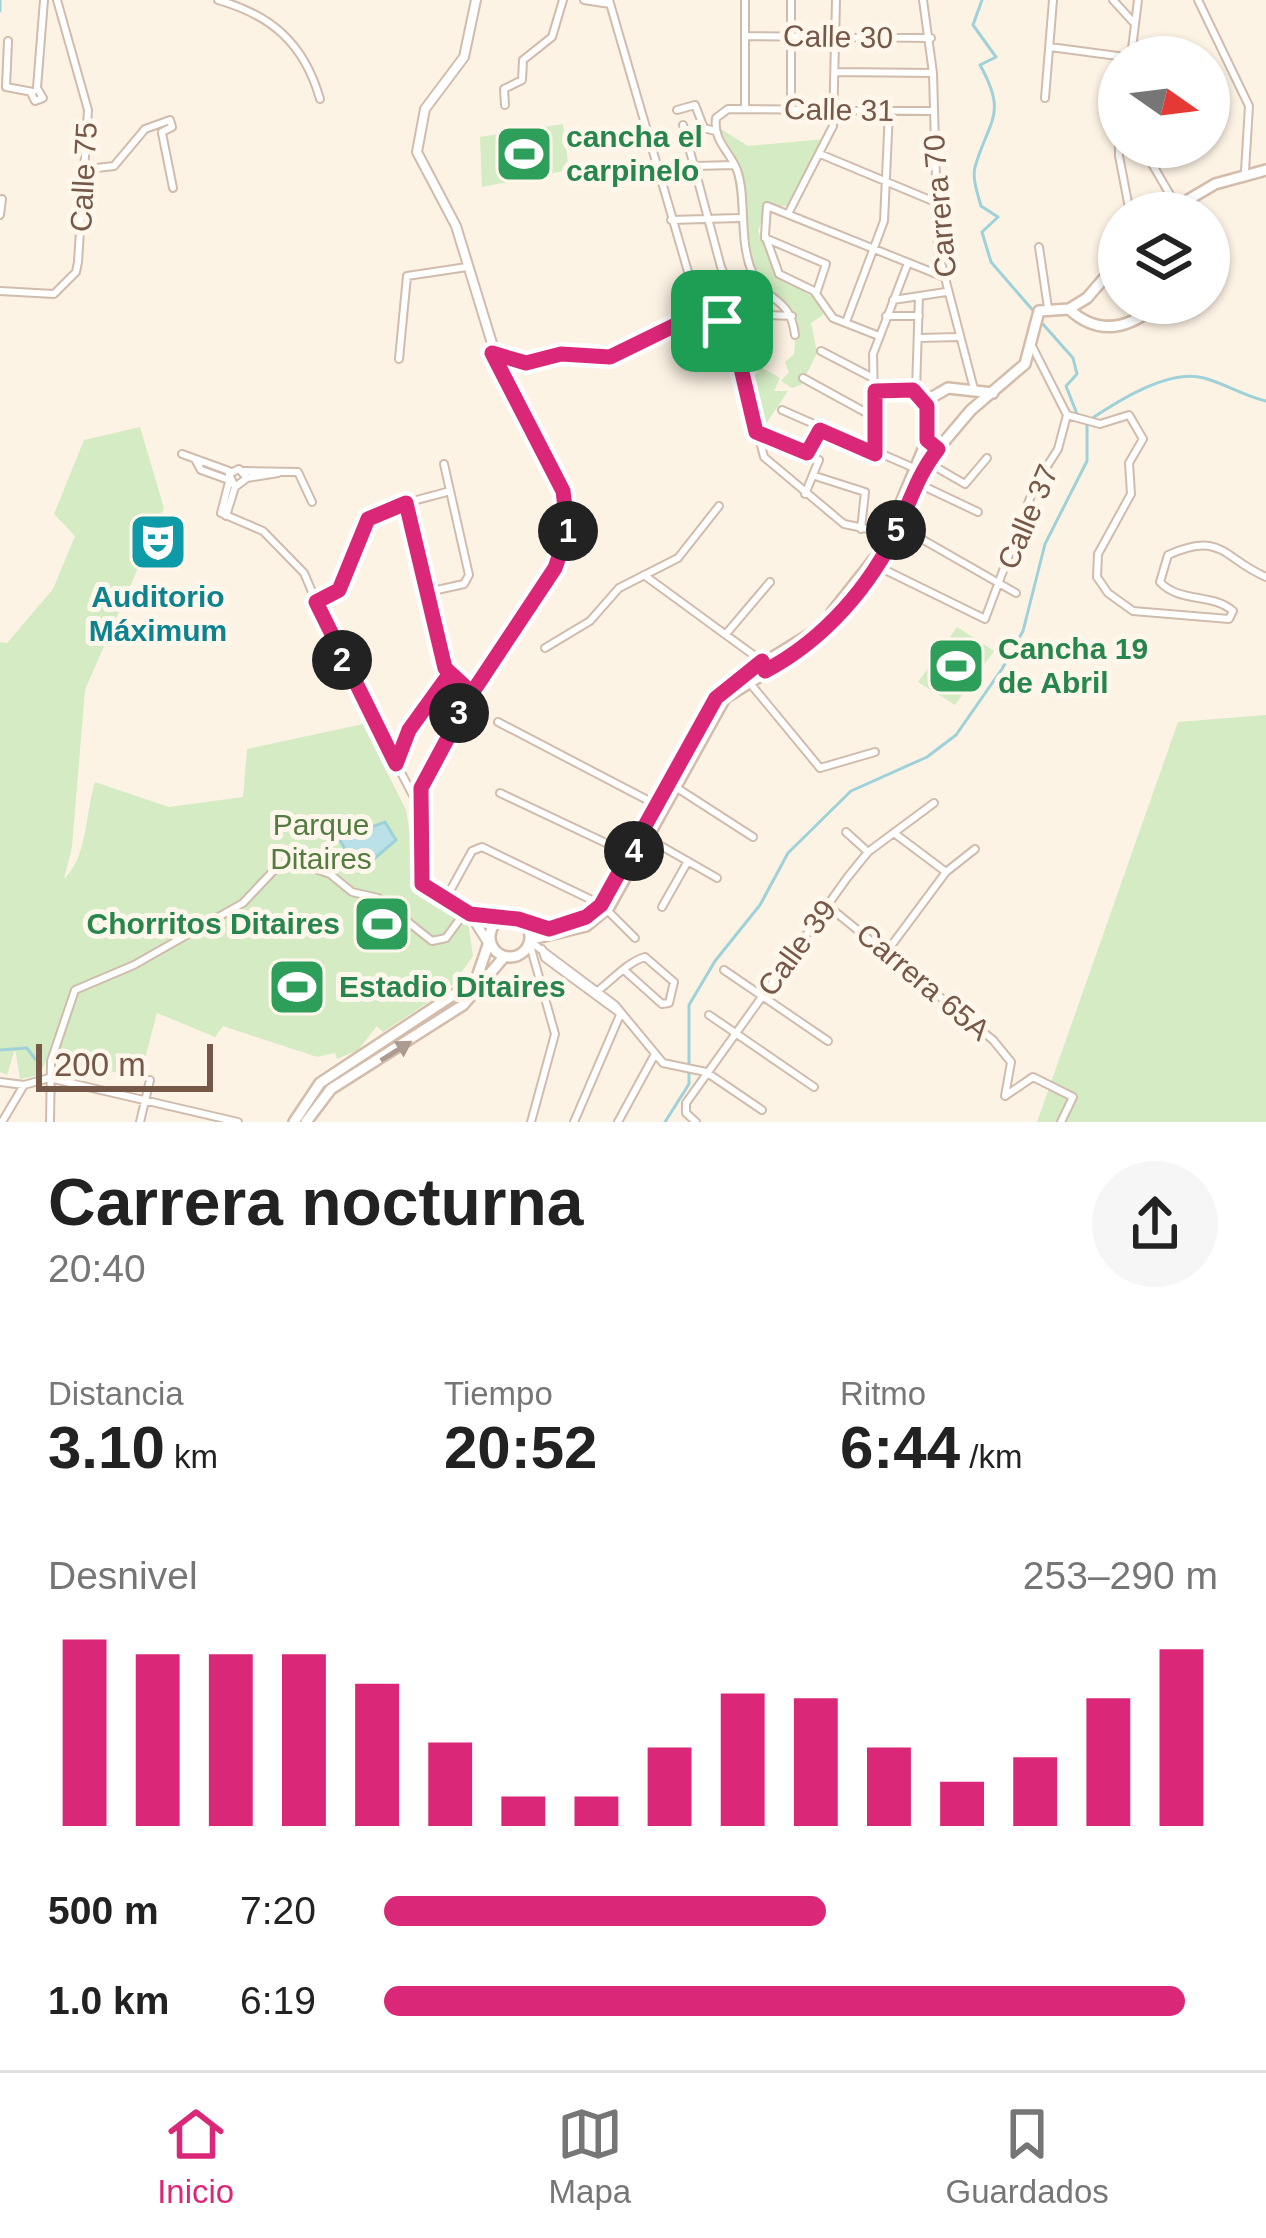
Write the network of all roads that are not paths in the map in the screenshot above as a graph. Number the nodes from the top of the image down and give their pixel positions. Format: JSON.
{"nodes":[{"id":1,"x":44,"y":0,"type":"edge"},
{"id":2,"x":57,"y":0,"type":"edge"},
{"id":3,"x":218,"y":0,"type":"edge"},
{"id":4,"x":476,"y":0,"type":"edge"},
{"id":5,"x":562,"y":0,"type":"edge"},
{"id":6,"x":584,"y":0,"type":"edge"},
{"id":7,"x":745,"y":0,"type":"edge"},
{"id":8,"x":791,"y":0,"type":"edge"},
{"id":9,"x":836,"y":0,"type":"edge"},
{"id":10,"x":923,"y":0,"type":"edge"},
{"id":11,"x":1053,"y":0,"type":"edge"},
{"id":12,"x":1113,"y":0,"type":"edge"},
{"id":13,"x":1138,"y":0,"type":"edge"},
{"id":14,"x":1198,"y":0,"type":"edge"},
{"id":15,"x":610,"y":2,"type":"edge"},
{"id":16,"x":1135,"y":24,"type":"junction"},
{"id":17,"x":745,"y":36,"type":"junction"},
{"id":18,"x":791,"y":36,"type":"junction"},
{"id":19,"x":1134,"y":36,"type":"edge"},
{"id":20,"x":836,"y":37,"type":"junction"},
{"id":21,"x":931,"y":38,"type":"junction"},
{"id":22,"x":8,"y":41,"type":"dead end"},
{"id":23,"x":1050,"y":47,"type":"junction"},
{"id":24,"x":1098,"y":52,"type":"edge"},
{"id":25,"x":836,"y":72,"type":"junction"},
{"id":26,"x":933,"y":73,"type":"junction"},
{"id":27,"x":320,"y":98,"type":"dead end"},
{"id":28,"x":1045,"y":98,"type":"dead end"},
{"id":29,"x":505,"y":104,"type":"dead end"},
{"id":30,"x":745,"y":109,"type":"junction"},
{"id":31,"x":790,"y":109,"type":"junction"},
{"id":32,"x":677,"y":110,"type":"dead end"},
{"id":33,"x":889,"y":111,"type":"junction"},
{"id":34,"x":933,"y":111,"type":"junction"},
{"id":35,"x":836,"y":112,"type":"junction"},
{"id":36,"x":683,"y":125,"type":"dead end"},
{"id":37,"x":715,"y":131,"type":"junction"},
{"id":38,"x":820,"y":154,"type":"junction"},
{"id":39,"x":734,"y":165,"type":"junction"},
{"id":40,"x":695,"y":166,"type":"junction"},
{"id":41,"x":655,"y":167,"type":"junction"},
{"id":42,"x":88,"y":169,"type":"junction"},
{"id":43,"x":1266,"y":170,"type":"edge"},
{"id":44,"x":1245,"y":171,"type":"junction"},
{"id":45,"x":887,"y":182,"type":"junction"},
{"id":46,"x":173,"y":188,"type":"dead end"},
{"id":47,"x":1206,"y":192,"type":"edge"},
{"id":48,"x":2,"y":199,"type":"edge"},
{"id":49,"x":935,"y":202,"type":"junction"},
{"id":50,"x":789,"y":212,"type":"junction"},
{"id":51,"x":0,"y":215,"type":"edge"},
{"id":52,"x":709,"y":218,"type":"junction"},
{"id":53,"x":740,"y":218,"type":"junction"},
{"id":54,"x":671,"y":220,"type":"junction"},
{"id":55,"x":766,"y":238,"type":"junction"},
{"id":56,"x":1040,"y":247,"type":"dead end"},
{"id":57,"x":876,"y":249,"type":"junction"},
{"id":58,"x":908,"y":263,"type":"junction"},
{"id":59,"x":463,"y":268,"type":"junction"},
{"id":60,"x":944,"y":277,"type":"junction"},
{"id":61,"x":1098,"y":289,"type":"edge"},
{"id":62,"x":0,"y":291,"type":"edge"},
{"id":63,"x":946,"y":292,"type":"junction"},
{"id":64,"x":816,"y":293,"type":"junction"},
{"id":65,"x":919,"y":296,"type":"junction"},
{"id":66,"x":893,"y":300,"type":"junction"},
{"id":67,"x":1069,"y":309,"type":"junction"},
{"id":68,"x":1040,"y":312,"type":"junction"},
{"id":69,"x":700,"y":313,"type":"junction"},
{"id":70,"x":793,"y":316,"type":"junction"},
{"id":71,"x":886,"y":316,"type":"junction"},
{"id":72,"x":920,"y":316,"type":"junction"},
{"id":73,"x":846,"y":323,"type":"junction"},
{"id":74,"x":1122,"y":324,"type":"edge"},
{"id":75,"x":795,"y":334,"type":"dead end"},
{"id":76,"x":879,"y":336,"type":"junction"},
{"id":77,"x":958,"y":337,"type":"junction"},
{"id":78,"x":920,"y":338,"type":"junction"},
{"id":79,"x":1033,"y":348,"type":"junction"},
{"id":80,"x":821,"y":351,"type":"dead end"},
{"id":81,"x":492,"y":353,"type":"junction"},
{"id":82,"x":399,"y":359,"type":"dead end"},
{"id":83,"x":873,"y":377,"type":"junction"},
{"id":84,"x":803,"y":378,"type":"dead end"},
{"id":85,"x":971,"y":385,"type":"junction"},
{"id":86,"x":875,"y":391,"type":"junction"},
{"id":87,"x":916,"y":391,"type":"junction"},
{"id":88,"x":993,"y":393,"type":"junction"},
{"id":89,"x":927,"y":406,"type":"junction"},
{"id":90,"x":782,"y":410,"type":"dead end"},
{"id":91,"x":971,"y":410,"type":"junction"},
{"id":92,"x":1067,"y":415,"type":"junction"},
{"id":93,"x":875,"y":417,"type":"junction"},
{"id":94,"x":820,"y":430,"type":"junction"},
{"id":95,"x":756,"y":432,"type":"junction"},
{"id":96,"x":927,"y":440,"type":"junction"},
{"id":97,"x":938,"y":449,"type":"junction"},
{"id":98,"x":807,"y":453,"type":"junction"},
{"id":99,"x":182,"y":454,"type":"dead end"},
{"id":100,"x":875,"y":454,"type":"junction"},
{"id":101,"x":988,"y":458,"type":"dead end"},
{"id":102,"x":927,"y":462,"type":"junction"},
{"id":103,"x":444,"y":464,"type":"dead end"},
{"id":104,"x":914,"y":468,"type":"junction"},
{"id":105,"x":249,"y":475,"type":"junction"},
{"id":106,"x":815,"y":476,"type":"junction"},
{"id":107,"x":228,"y":478,"type":"junction"},
{"id":108,"x":916,"y":482,"type":"junction"},
{"id":109,"x":450,"y":491,"type":"junction"},
{"id":110,"x":805,"y":494,"type":"junction"},
{"id":111,"x":312,"y":502,"type":"dead end"},
{"id":112,"x":406,"y":503,"type":"junction"},
{"id":113,"x":718,"y":506,"type":"dead end"},
{"id":114,"x":978,"y":512,"type":"dead end"},
{"id":115,"x":861,"y":529,"type":"junction"},
{"id":116,"x":893,"y":530,"type":"junction"},
{"id":117,"x":877,"y":566,"type":"junction"},
{"id":118,"x":644,"y":575,"type":"junction"},
{"id":119,"x":1266,"y":577,"type":"edge"},
{"id":120,"x":770,"y":582,"type":"dead end"},
{"id":121,"x":999,"y":583,"type":"junction"},
{"id":122,"x":428,"y":592,"type":"junction"},
{"id":123,"x":1016,"y":592,"type":"dead end"},
{"id":124,"x":316,"y":602,"type":"junction"},
{"id":125,"x":726,"y":634,"type":"junction"},
{"id":126,"x":545,"y":649,"type":"dead end"},
{"id":127,"x":764,"y":666,"type":"junction"},
{"id":128,"x":447,"y":672,"type":"junction"},
{"id":129,"x":752,"y":684,"type":"junction"},
{"id":130,"x":472,"y":693,"type":"junction"},
{"id":131,"x":498,"y":722,"type":"dead end"},
{"id":132,"x":875,"y":752,"type":"dead end"},
{"id":133,"x":396,"y":764,"type":"junction"},
{"id":134,"x":677,"y":788,"type":"junction"},
{"id":135,"x":500,"y":793,"type":"dead end"},
{"id":136,"x":934,"y":803,"type":"dead end"},
{"id":137,"x":419,"y":807,"type":"junction"},
{"id":138,"x":660,"y":807,"type":"junction"},
{"id":139,"x":847,"y":832,"type":"dead end"},
{"id":140,"x":894,"y":833,"type":"junction"},
{"id":141,"x":753,"y":837,"type":"dead end"},
{"id":142,"x":649,"y":839,"type":"junction"},
{"id":143,"x":975,"y":849,"type":"dead end"},
{"id":144,"x":868,"y":852,"type":"junction"},
{"id":145,"x":632,"y":855,"type":"junction"},
{"id":146,"x":688,"y":861,"type":"junction"},
{"id":147,"x":946,"y":872,"type":"junction"},
{"id":148,"x":718,"y":878,"type":"dead end"},
{"id":149,"x":445,"y":900,"type":"junction"},
{"id":150,"x":828,"y":906,"type":"junction"},
{"id":151,"x":662,"y":907,"type":"dead end"},
{"id":152,"x":604,"y":908,"type":"junction"},
{"id":153,"x":468,"y":913,"type":"junction"},
{"id":154,"x":508,"y":918,"type":"junction"},
{"id":155,"x":525,"y":922,"type":"junction"},
{"id":156,"x":635,"y":938,"type":"dead end"},
{"id":157,"x":531,"y":942,"type":"junction"},
{"id":158,"x":488,"y":943,"type":"junction"},
{"id":159,"x":542,"y":949,"type":"junction"},
{"id":160,"x":889,"y":950,"type":"junction"},
{"id":161,"x":504,"y":957,"type":"junction"},
{"id":162,"x":624,"y":970,"type":"junction"},
{"id":163,"x":724,"y":970,"type":"dead end"},
{"id":164,"x":598,"y":990,"type":"junction"},
{"id":165,"x":761,"y":996,"type":"junction"},
{"id":166,"x":620,"y":1014,"type":"junction"},
{"id":167,"x":709,"y":1015,"type":"dead end"},
{"id":168,"x":734,"y":1033,"type":"junction"},
{"id":169,"x":828,"y":1041,"type":"dead end"},
{"id":170,"x":655,"y":1054,"type":"junction"},
{"id":171,"x":701,"y":1073,"type":"junction"},
{"id":172,"x":49,"y":1078,"type":"junction"},
{"id":173,"x":150,"y":1080,"type":"dead end"},
{"id":174,"x":0,"y":1082,"type":"edge"},
{"id":175,"x":814,"y":1087,"type":"dead end"},
{"id":176,"x":23,"y":1089,"type":"junction"},
{"id":177,"x":145,"y":1102,"type":"junction"},
{"id":178,"x":762,"y":1111,"type":"dead end"},
{"id":179,"x":2,"y":1122,"type":"edge"},
{"id":180,"x":50,"y":1122,"type":"edge"},
{"id":181,"x":140,"y":1122,"type":"edge"},
{"id":182,"x":238,"y":1122,"type":"edge"},
{"id":183,"x":294,"y":1122,"type":"edge"},
{"id":184,"x":305,"y":1122,"type":"edge"},
{"id":185,"x":531,"y":1122,"type":"edge"},
{"id":186,"x":574,"y":1122,"type":"edge"},
{"id":187,"x":618,"y":1122,"type":"edge"},
{"id":188,"x":696,"y":1122,"type":"edge"},
{"id":189,"x":1061,"y":1122,"type":"edge"}],
"edges":[{"from":1,"to":22,"type":"street"},
{"from":2,"to":42,"type":"street","name":"Calle 75"},
{"from":3,"to":27,"type":"street"},
{"from":4,"to":59,"type":"street"},
{"from":5,"to":29,"type":"street"},
{"from":6,"to":15,"type":"street"},
{"from":7,"to":17,"type":"street"},
{"from":8,"to":18,"type":"street"},
{"from":9,"to":20,"type":"street"},
{"from":10,"to":21,"type":"street","name":"Carrera 70"},
{"from":11,"to":23,"type":"street"},
{"from":12,"to":16,"type":"street"},
{"from":13,"to":16,"type":"street"},
{"from":14,"to":44,"type":"street"},
{"from":15,"to":41,"type":"street"},
{"from":16,"to":19,"type":"street"},
{"from":17,"to":18,"type":"street","name":"Calle 30"},
{"from":17,"to":30,"type":"street"},
{"from":18,"to":20,"type":"street","name":"Calle 30"},
{"from":18,"to":31,"type":"street"},
{"from":20,"to":21,"type":"street","name":"Calle 30"},
{"from":20,"to":25,"type":"street"},
{"from":21,"to":26,"type":"street","name":"Carrera 70"},
{"from":23,"to":24,"type":"street"},
{"from":23,"to":28,"type":"street"},
{"from":25,"to":26,"type":"street"},
{"from":25,"to":35,"type":"street"},
{"from":26,"to":34,"type":"street","name":"Carrera 70"},
{"from":30,"to":31,"type":"street","name":"Calle 31"},
{"from":30,"to":37,"type":"street"},
{"from":31,"to":35,"type":"street","name":"Calle 31"},
{"from":32,"to":37,"type":"street"},
{"from":33,"to":34,"type":"street","name":"Calle 31"},
{"from":33,"to":35,"type":"street","name":"Calle 31"},
{"from":33,"to":45,"type":"street"},
{"from":34,"to":49,"type":"street","name":"Carrera 70"},
{"from":35,"to":38,"type":"street"},
{"from":36,"to":40,"type":"street"},
{"from":37,"to":39,"type":"street"},
{"from":38,"to":45,"type":"street"},
{"from":38,"to":50,"type":"street"},
{"from":39,"to":40,"type":"street"},
{"from":39,"to":53,"type":"street"},
{"from":40,"to":41,"type":"street"},
{"from":40,"to":52,"type":"street"},
{"from":41,"to":54,"type":"street"},
{"from":42,"to":46,"type":"street"},
{"from":42,"to":62,"type":"street","name":"Calle 75"},
{"from":43,"to":44,"type":"main road"},
{"from":44,"to":47,"type":"main road"},
{"from":45,"to":49,"type":"street"},
{"from":45,"to":57,"type":"street"},
{"from":48,"to":51,"type":"street"},
{"from":49,"to":60,"type":"street","name":"Carrera 70"},
{"from":50,"to":55,"type":"street"},
{"from":50,"to":57,"type":"street"},
{"from":52,"to":53,"type":"street"},
{"from":52,"to":54,"type":"street"},
{"from":52,"to":70,"type":"street"},
{"from":53,"to":70,"type":"street"},
{"from":54,"to":69,"type":"street"},
{"from":55,"to":64,"type":"street"},
{"from":55,"to":64,"type":"street"},
{"from":56,"to":68,"type":"street"},
{"from":57,"to":58,"type":"street"},
{"from":57,"to":73,"type":"street"},
{"from":58,"to":60,"type":"street"},
{"from":58,"to":66,"type":"street"},
{"from":59,"to":81,"type":"street"},
{"from":59,"to":82,"type":"street"},
{"from":60,"to":63,"type":"street","name":"Carrera 70"},
{"from":61,"to":67,"type":"main road"},
{"from":63,"to":65,"type":"street"},
{"from":63,"to":77,"type":"street","name":"Carrera 70"},
{"from":64,"to":73,"type":"street"},
{"from":65,"to":66,"type":"street"},
{"from":65,"to":72,"type":"street"},
{"from":66,"to":71,"type":"street"},
{"from":67,"to":68,"type":"main road"},
{"from":67,"to":74,"type":"main road"},
{"from":68,"to":79,"type":"main road"},
{"from":69,"to":81,"type":"street"},
{"from":69,"to":95,"type":"street"},
{"from":70,"to":75,"type":"street"},
{"from":71,"to":72,"type":"street"},
{"from":71,"to":76,"type":"street"},
{"from":72,"to":78,"type":"street"},
{"from":73,"to":76,"type":"street"},
{"from":76,"to":83,"type":"street"},
{"from":77,"to":78,"type":"street"},
{"from":77,"to":85,"type":"street","name":"Carrera 70"},
{"from":78,"to":87,"type":"street"},
{"from":79,"to":88,"type":"main road"},
{"from":79,"to":92,"type":"street"},
{"from":80,"to":83,"type":"street"},
{"from":81,"to":130,"type":"street"},
{"from":83,"to":86,"type":"street"},
{"from":84,"to":93,"type":"street"},
{"from":85,"to":88,"type":"main road"},
{"from":85,"to":89,"type":"main road"},
{"from":85,"to":91,"type":"main road"},
{"from":86,"to":87,"type":"street"},
{"from":86,"to":93,"type":"street"},
{"from":87,"to":89,"type":"street"},
{"from":88,"to":91,"type":"main road"},
{"from":89,"to":96,"type":"main road"},
{"from":90,"to":94,"type":"street"},
{"from":91,"to":97,"type":"main road"},
{"from":92,"to":119,"type":"street"},
{"from":92,"to":121,"type":"street","name":"Calle 37"},
{"from":93,"to":100,"type":"street"},
{"from":94,"to":98,"type":"street"},
{"from":94,"to":100,"type":"street"},
{"from":95,"to":98,"type":"street"},
{"from":95,"to":110,"type":"street"},
{"from":96,"to":97,"type":"main road"},
{"from":96,"to":104,"type":"main road"},
{"from":97,"to":102,"type":"main road"},
{"from":98,"to":106,"type":"street"},
{"from":99,"to":107,"type":"street"},
{"from":100,"to":104,"type":"street"},
{"from":101,"to":102,"type":"street"},
{"from":102,"to":108,"type":"main road"},
{"from":103,"to":109,"type":"street"},
{"from":104,"to":116,"type":"main road"},
{"from":105,"to":107,"type":"street"},
{"from":105,"to":107,"type":"street"},
{"from":105,"to":111,"type":"street"},
{"from":106,"to":110,"type":"street"},
{"from":106,"to":115,"type":"street"},
{"from":107,"to":124,"type":"street"},
{"from":108,"to":114,"type":"street"},
{"from":108,"to":116,"type":"main road"},
{"from":109,"to":112,"type":"street"},
{"from":109,"to":122,"type":"street"},
{"from":110,"to":115,"type":"street"},
{"from":112,"to":122,"type":"street"},
{"from":112,"to":124,"type":"street"},
{"from":113,"to":118,"type":"street"},
{"from":115,"to":116,"type":"street"},
{"from":116,"to":117,"type":"main road"},
{"from":116,"to":121,"type":"street"},
{"from":116,"to":127,"type":"main road"},
{"from":117,"to":121,"type":"street","name":"Calle 37"},
{"from":117,"to":127,"type":"main road"},
{"from":118,"to":125,"type":"street"},
{"from":118,"to":126,"type":"street"},
{"from":120,"to":125,"type":"street"},
{"from":121,"to":123,"type":"street"},
{"from":122,"to":128,"type":"street"},
{"from":124,"to":133,"type":"street"},
{"from":125,"to":127,"type":"street"},
{"from":127,"to":129,"type":"main road"},
{"from":127,"to":138,"type":"main road"},
{"from":128,"to":130,"type":"street"},
{"from":128,"to":133,"type":"street"},
{"from":129,"to":132,"type":"street"},
{"from":129,"to":134,"type":"main road"},
{"from":130,"to":137,"type":"street"},
{"from":131,"to":138,"type":"street"},
{"from":133,"to":137,"type":"street"},
{"from":134,"to":141,"type":"street"},
{"from":134,"to":142,"type":"main road"},
{"from":135,"to":145,"type":"street"},
{"from":136,"to":140,"type":"street","name":"Calle 39"},
{"from":137,"to":149,"type":"street"},
{"from":138,"to":145,"type":"main road"},
{"from":139,"to":144,"type":"street"},
{"from":140,"to":144,"type":"street","name":"Calle 39"},
{"from":140,"to":147,"type":"street"},
{"from":142,"to":146,"type":"street"},
{"from":142,"to":152,"type":"main road"},
{"from":143,"to":147,"type":"street"},
{"from":144,"to":150,"type":"street","name":"Calle 39"},
{"from":145,"to":152,"type":"main road"},
{"from":146,"to":148,"type":"street"},
{"from":146,"to":151,"type":"street"},
{"from":147,"to":160,"type":"street"},
{"from":149,"to":152,"type":"street"},
{"from":149,"to":153,"type":"street"},
{"from":150,"to":160,"type":"street","name":"Carrera 65A"},
{"from":150,"to":165,"type":"street","name":"Calle 39"},
{"from":152,"to":155,"type":"main road"},
{"from":152,"to":156,"type":"street"},
{"from":152,"to":157,"type":"main road"},
{"from":153,"to":154,"type":"street"},
{"from":153,"to":158,"type":"street"},
{"from":153,"to":172,"type":"street"},
{"from":154,"to":155,"type":"main road"},
{"from":154,"to":158,"type":"main road"},
{"from":155,"to":157,"type":"main road"},
{"from":157,"to":159,"type":"street"},
{"from":157,"to":161,"type":"main road"},
{"from":157,"to":185,"type":"street"},
{"from":158,"to":161,"type":"main road"},
{"from":158,"to":183,"type":"main road"},
{"from":159,"to":164,"type":"street"},
{"from":159,"to":166,"type":"street"},
{"from":160,"to":189,"type":"street","name":"Carrera 65A"},
{"from":184,"to":161,"type":"main road","one_way":true},
{"from":162,"to":162,"type":"street"},
{"from":162,"to":164,"type":"street"},
{"from":163,"to":165,"type":"street"},
{"from":164,"to":166,"type":"street"},
{"from":165,"to":168,"type":"street","name":"Calle 39"},
{"from":165,"to":169,"type":"street"},
{"from":166,"to":170,"type":"street"},
{"from":166,"to":186,"type":"street"},
{"from":167,"to":168,"type":"street"},
{"from":168,"to":171,"type":"street","name":"Calle 39"},
{"from":168,"to":175,"type":"street"},
{"from":170,"to":171,"type":"street"},
{"from":170,"to":187,"type":"street"},
{"from":171,"to":178,"type":"street"},
{"from":171,"to":188,"type":"street","name":"Calle 39"},
{"from":172,"to":176,"type":"street"},
{"from":172,"to":177,"type":"street"},
{"from":172,"to":180,"type":"street"},
{"from":173,"to":177,"type":"street"},
{"from":174,"to":176,"type":"street"},
{"from":176,"to":179,"type":"street"},
{"from":177,"to":181,"type":"street"},
{"from":177,"to":182,"type":"street"}]}
